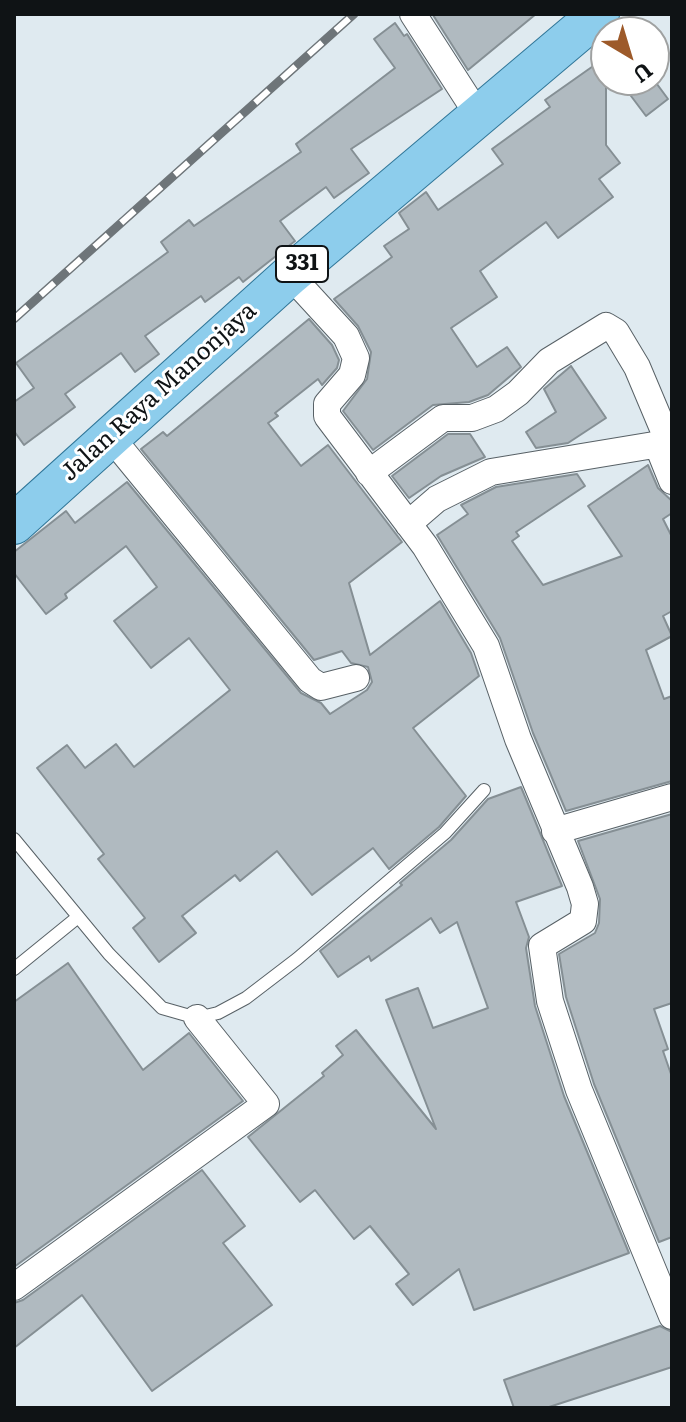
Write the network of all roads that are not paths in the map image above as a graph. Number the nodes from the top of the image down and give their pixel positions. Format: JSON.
{"nodes":[{"id":1,"x":413,"y":14,"type":"edge"},
{"id":2,"x":599,"y":14,"type":"edge"},
{"id":3,"x":478,"y":115,"type":"junction"},
{"id":4,"x":290,"y":275,"type":"junction"},
{"id":5,"x":110,"y":436,"type":"junction"},
{"id":6,"x":666,"y":444,"type":"edge"},
{"id":7,"x":369,"y":473,"type":"junction"},
{"id":8,"x":672,"y":481,"type":"edge"},
{"id":9,"x":14,"y":524,"type":"edge"},
{"id":10,"x":408,"y":524,"type":"junction"},
{"id":11,"x":356,"y":678,"type":"dead end"},
{"id":12,"x":484,"y":790,"type":"dead end"},
{"id":13,"x":672,"y":797,"type":"edge"},
{"id":14,"x":555,"y":831,"type":"junction"},
{"id":15,"x":14,"y":839,"type":"edge"},
{"id":16,"x":78,"y":917,"type":"junction"},
{"id":17,"x":14,"y":969,"type":"edge"},
{"id":18,"x":197,"y":1018,"type":"junction"},
{"id":19,"x":14,"y":1287,"type":"edge"},
{"id":20,"x":672,"y":1316,"type":"edge"}],
"edges":[{"from":1,"to":3,"type":"street"},
{"from":2,"to":3,"type":"main road","name":"Jalan Raya Manonjaya","number":"331"},
{"from":3,"to":4,"type":"main road","name":"Jalan Raya Manonjaya","number":"331"},
{"from":4,"to":5,"type":"main road","name":"Jalan Raya Manonjaya","number":"331"},
{"from":4,"to":7,"type":"street"},
{"from":5,"to":9,"type":"main road","name":"Jalan Raya Manonjaya","number":"331"},
{"from":5,"to":11,"type":"street"},
{"from":6,"to":7,"type":"street"},
{"from":6,"to":8,"type":"street"},
{"from":6,"to":10,"type":"street"},
{"from":7,"to":10,"type":"street"},
{"from":10,"to":14,"type":"street"},
{"from":12,"to":18,"type":"lane"},
{"from":13,"to":14,"type":"street"},
{"from":14,"to":20,"type":"street"},
{"from":15,"to":16,"type":"lane"},
{"from":16,"to":17,"type":"lane"},
{"from":16,"to":18,"type":"lane"},
{"from":18,"to":19,"type":"street"}]}
